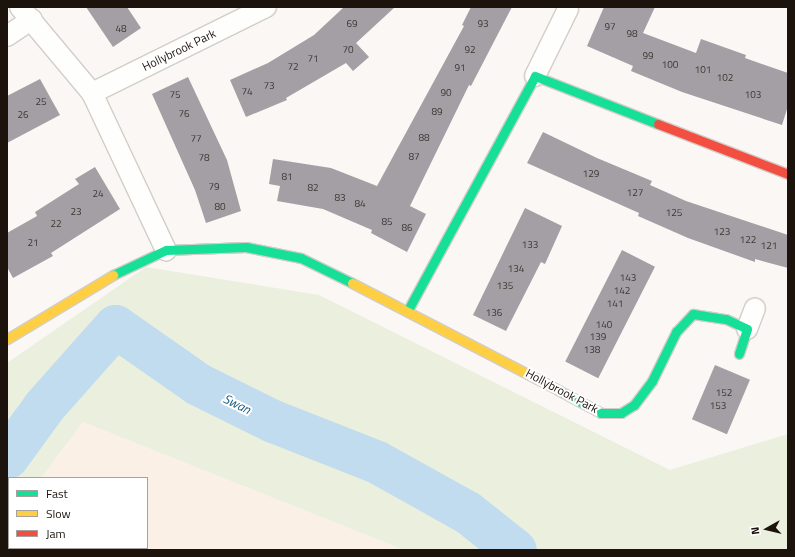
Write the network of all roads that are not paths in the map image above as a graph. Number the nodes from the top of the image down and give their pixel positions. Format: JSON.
{"nodes":[{"id":1,"x":266,"y":7,"type":"edge"},
{"id":2,"x":568,"y":9,"type":"dead end"},
{"id":3,"x":26,"y":13,"type":"edge"},
{"id":4,"x":7,"y":36,"type":"edge"},
{"id":5,"x":535,"y":76,"type":"junction"},
{"id":6,"x":92,"y":93,"type":"junction"},
{"id":7,"x":788,"y":174,"type":"edge"},
{"id":8,"x":166,"y":250,"type":"junction"},
{"id":9,"x":754,"y":308,"type":"dead end"},
{"id":10,"x":408,"y":310,"type":"junction"},
{"id":11,"x":747,"y":329,"type":"junction"},
{"id":12,"x":7,"y":339,"type":"edge"},
{"id":13,"x":739,"y":354,"type":"dead end"}],
"edges":[{"from":1,"to":6,"type":"street","name":"Hollybrook Park"},
{"from":2,"to":5,"type":"street"},
{"from":3,"to":4,"type":"street"},
{"from":3,"to":6,"type":"street"},
{"from":5,"to":7,"type":"street"},
{"from":5,"to":10,"type":"street"},
{"from":6,"to":8,"type":"street"},
{"from":8,"to":10,"type":"street","name":"Hollybrook Park"},
{"from":8,"to":12,"type":"street","name":"Hollybrook Park"},
{"from":9,"to":11,"type":"street"},
{"from":10,"to":11,"type":"street","name":"Hollybrook Park"},
{"from":11,"to":13,"type":"street"}]}
